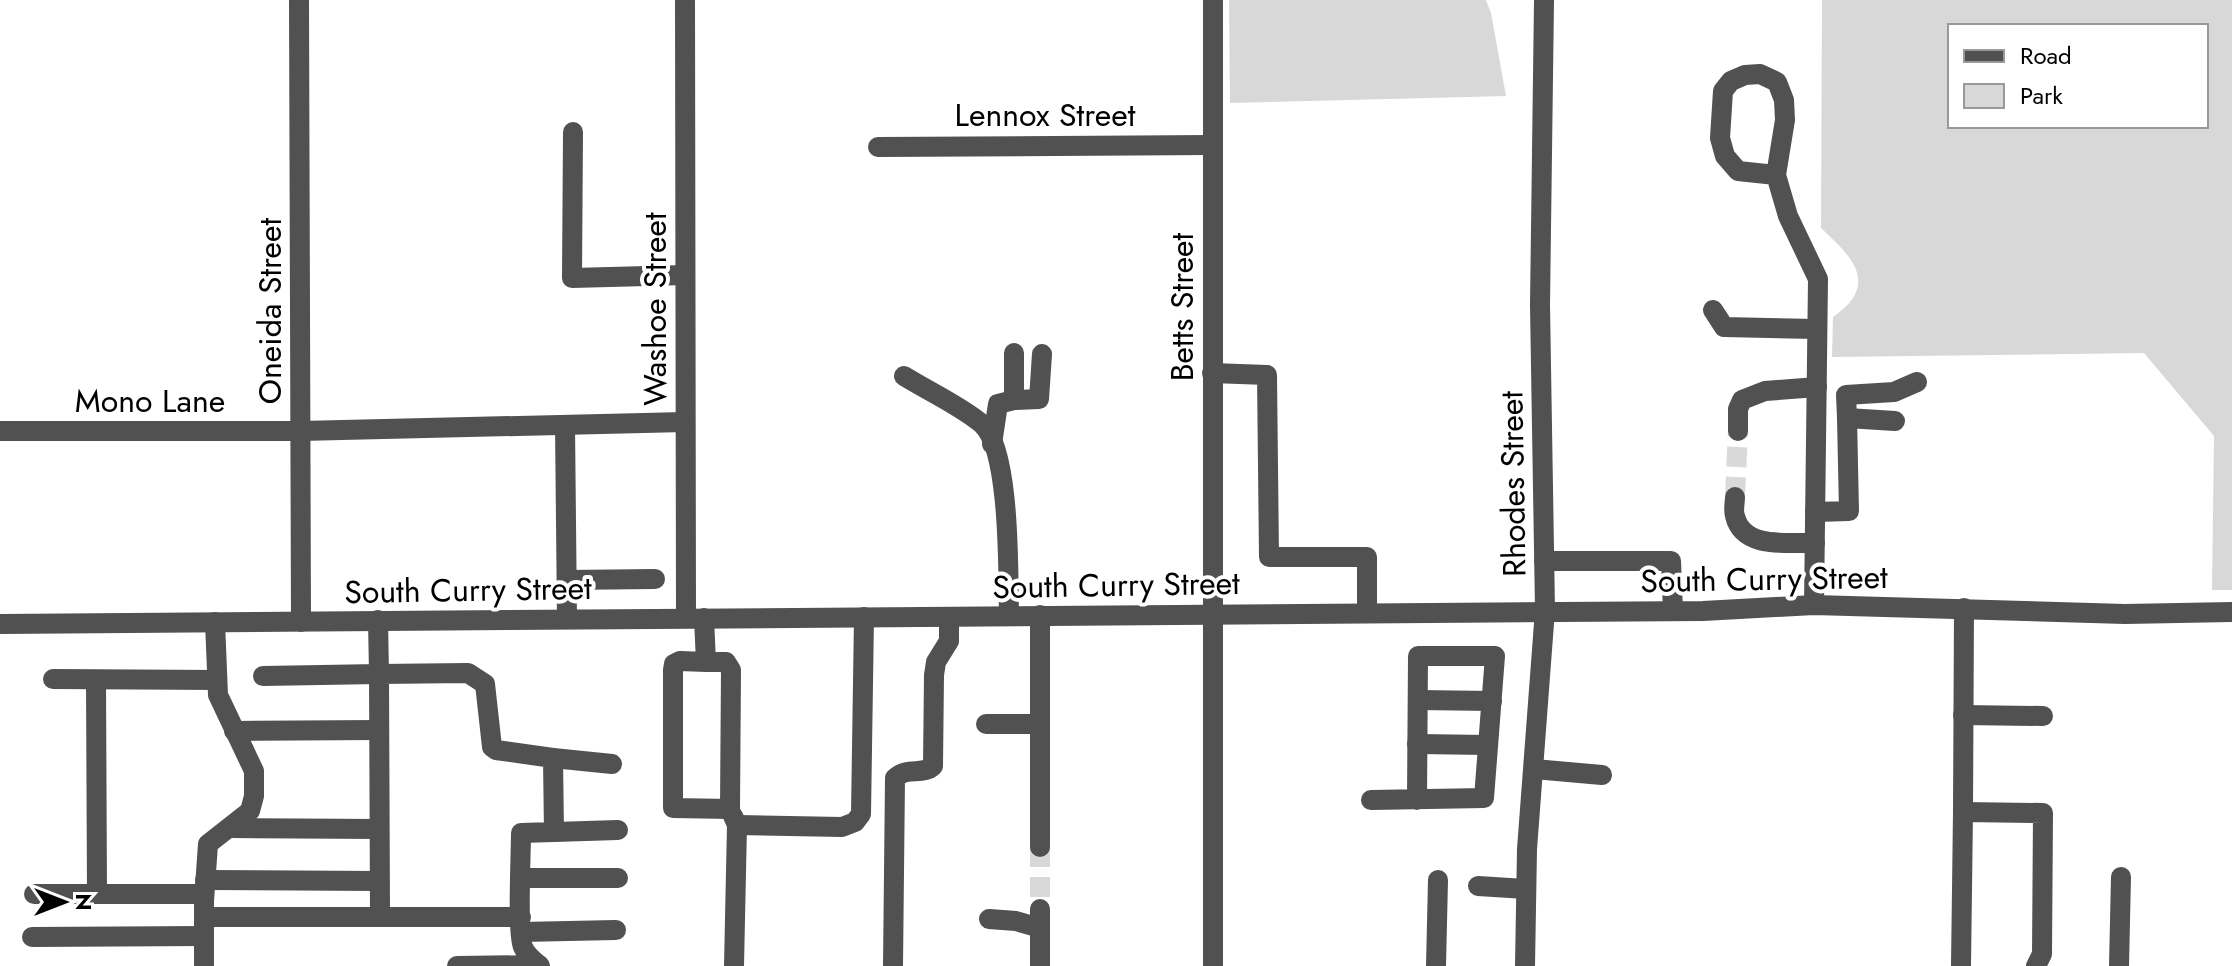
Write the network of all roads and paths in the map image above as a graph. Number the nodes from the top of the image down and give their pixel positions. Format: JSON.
{"nodes":[{"id":1,"x":299,"y":0,"type":"edge"},
{"id":2,"x":685,"y":0,"type":"edge"},
{"id":3,"x":1213,"y":0,"type":"edge"},
{"id":4,"x":1544,"y":0,"type":"edge"},
{"id":5,"x":573,"y":132,"type":"dead end"},
{"id":6,"x":1212,"y":145,"type":"junction"},
{"id":7,"x":878,"y":147,"type":"dead end"},
{"id":8,"x":1776,"y":175,"type":"junction"},
{"id":9,"x":685,"y":275,"type":"junction"},
{"id":10,"x":1713,"y":310,"type":"dead end"},
{"id":11,"x":1817,"y":329,"type":"junction"},
{"id":12,"x":1014,"y":353,"type":"dead end"},
{"id":13,"x":1042,"y":354,"type":"dead end"},
{"id":14,"x":1212,"y":373,"type":"junction"},
{"id":15,"x":904,"y":376,"type":"dead end"},
{"id":16,"x":1917,"y":382,"type":"dead end"},
{"id":17,"x":1817,"y":387,"type":"junction"},
{"id":18,"x":1014,"y":400,"type":"junction"},
{"id":19,"x":1847,"y":418,"type":"junction"},
{"id":20,"x":1895,"y":421,"type":"dead end"},
{"id":21,"x":685,"y":422,"type":"junction"},
{"id":22,"x":565,"y":425,"type":"junction"},
{"id":23,"x":0,"y":431,"type":"edge"},
{"id":24,"x":300,"y":431,"type":"junction"},
{"id":25,"x":1738,"y":431,"type":"tunnel mouth"},
{"id":26,"x":992,"y":444,"type":"junction"},
{"id":27,"x":1735,"y":497,"type":"tunnel mouth"},
{"id":28,"x":1815,"y":512,"type":"junction"},
{"id":29,"x":1815,"y":543,"type":"junction"},
{"id":30,"x":1544,"y":561,"type":"junction"},
{"id":31,"x":655,"y":579,"type":"dead end"},
{"id":32,"x":567,"y":580,"type":"junction"},
{"id":33,"x":1814,"y":605,"type":"junction"},
{"id":34,"x":1964,"y":608,"type":"junction"},
{"id":35,"x":1545,"y":610,"type":"junction"},
{"id":36,"x":1673,"y":611,"type":"junction"},
{"id":37,"x":1367,"y":612,"type":"junction"},
{"id":38,"x":2232,"y":612,"type":"edge"},
{"id":39,"x":1212,"y":614,"type":"junction"},
{"id":40,"x":1040,"y":615,"type":"junction"},
{"id":41,"x":1009,"y":616,"type":"junction"},
{"id":42,"x":864,"y":617,"type":"junction"},
{"id":43,"x":949,"y":617,"type":"junction"},
{"id":44,"x":695,"y":618,"type":"junction"},
{"id":45,"x":567,"y":619,"type":"junction"},
{"id":46,"x":378,"y":620,"type":"junction"},
{"id":47,"x":215,"y":622,"type":"junction"},
{"id":48,"x":301,"y":622,"type":"junction"},
{"id":49,"x":0,"y":624,"type":"edge"},
{"id":50,"x":706,"y":662,"type":"junction"},
{"id":51,"x":379,"y":674,"type":"junction"},
{"id":52,"x":263,"y":676,"type":"dead end"},
{"id":53,"x":53,"y":679,"type":"dead end"},
{"id":54,"x":96,"y":680,"type":"junction"},
{"id":55,"x":217,"y":680,"type":"junction"},
{"id":56,"x":1418,"y":700,"type":"junction"},
{"id":57,"x":1492,"y":701,"type":"junction"},
{"id":58,"x":1963,"y":715,"type":"junction"},
{"id":59,"x":2043,"y":716,"type":"dead end"},
{"id":60,"x":986,"y":724,"type":"dead end"},
{"id":61,"x":1040,"y":724,"type":"junction"},
{"id":62,"x":379,"y":730,"type":"junction"},
{"id":63,"x":234,"y":731,"type":"junction"},
{"id":64,"x":1417,"y":744,"type":"junction"},
{"id":65,"x":1488,"y":745,"type":"junction"},
{"id":66,"x":553,"y":758,"type":"junction"},
{"id":67,"x":612,"y":764,"type":"dead end"},
{"id":68,"x":1534,"y":769,"type":"junction"},
{"id":69,"x":1602,"y":775,"type":"dead end"},
{"id":70,"x":1371,"y":800,"type":"dead end"},
{"id":71,"x":1417,"y":800,"type":"junction"},
{"id":72,"x":1963,"y":812,"type":"junction"},
{"id":73,"x":734,"y":817,"type":"junction"},
{"id":74,"x":231,"y":828,"type":"junction"},
{"id":75,"x":379,"y":829,"type":"junction"},
{"id":76,"x":618,"y":830,"type":"dead end"},
{"id":77,"x":554,"y":832,"type":"junction"},
{"id":78,"x":1040,"y":847,"type":"tunnel mouth"},
{"id":79,"x":2121,"y":877,"type":"dead end"},
{"id":80,"x":521,"y":878,"type":"junction"},
{"id":81,"x":618,"y":878,"type":"dead end"},
{"id":82,"x":1438,"y":880,"type":"dead end"},
{"id":83,"x":379,"y":881,"type":"junction"},
{"id":84,"x":1478,"y":886,"type":"dead end"},
{"id":85,"x":205,"y":887,"type":"junction"},
{"id":86,"x":1526,"y":889,"type":"junction"},
{"id":87,"x":34,"y":894,"type":"dead end"},
{"id":88,"x":97,"y":894,"type":"junction"},
{"id":89,"x":385,"y":917,"type":"junction"},
{"id":90,"x":989,"y":919,"type":"dead end"},
{"id":91,"x":521,"y":924,"type":"junction"},
{"id":92,"x":204,"y":927,"type":"junction"},
{"id":93,"x":616,"y":930,"type":"dead end"},
{"id":94,"x":32,"y":937,"type":"dead end"},
{"id":95,"x":204,"y":966,"type":"edge"},
{"id":96,"x":457,"y":966,"type":"edge"},
{"id":97,"x":539,"y":966,"type":"edge"},
{"id":98,"x":734,"y":966,"type":"edge"},
{"id":99,"x":893,"y":966,"type":"edge"},
{"id":100,"x":1040,"y":966,"type":"edge"},
{"id":101,"x":1213,"y":966,"type":"edge"},
{"id":102,"x":1436,"y":966,"type":"edge"},
{"id":103,"x":1525,"y":966,"type":"edge"},
{"id":104,"x":1961,"y":966,"type":"edge"},
{"id":105,"x":2036,"y":966,"type":"edge"},
{"id":106,"x":2119,"y":966,"type":"edge"}],
"edges":[{"from":1,"to":24,"type":"street","name":"Oneida Street"},
{"from":2,"to":9,"type":"street","name":"Washoe Street"},
{"from":3,"to":6,"type":"street","name":"Betts Street"},
{"from":4,"to":30,"type":"street","name":"Rhodes Street"},
{"from":5,"to":9,"type":"street"},
{"from":6,"to":7,"type":"street","name":"Lennox Street"},
{"from":6,"to":14,"type":"street","name":"Betts Street"},
{"from":8,"to":8,"type":"street"},
{"from":8,"to":11,"type":"street"},
{"from":9,"to":21,"type":"street","name":"Washoe Street"},
{"from":10,"to":11,"type":"street"},
{"from":11,"to":17,"type":"street"},
{"from":12,"to":18,"type":"street"},
{"from":13,"to":18,"type":"street"},
{"from":14,"to":37,"type":"street"},
{"from":14,"to":39,"type":"street","name":"Betts Street"},
{"from":15,"to":26,"type":"street"},
{"from":16,"to":19,"type":"street"},
{"from":17,"to":25,"type":"street"},
{"from":17,"to":28,"type":"street"},
{"from":18,"to":26,"type":"street"},
{"from":19,"to":20,"type":"street"},
{"from":19,"to":28,"type":"street"},
{"from":21,"to":22,"type":"street","name":"Mono Lane"},
{"from":21,"to":44,"type":"street","name":"Washoe Street"},
{"from":22,"to":24,"type":"street","name":"Mono Lane"},
{"from":22,"to":32,"type":"street"},
{"from":23,"to":24,"type":"street","name":"Mono Lane"},
{"from":24,"to":48,"type":"street","name":"Oneida Street"},
{"from":26,"to":41,"type":"street"},
{"from":27,"to":29,"type":"street"},
{"from":28,"to":29,"type":"street"},
{"from":29,"to":33,"type":"street"},
{"from":30,"to":35,"type":"street","name":"Rhodes Street"},
{"from":30,"to":36,"type":"street"},
{"from":31,"to":32,"type":"street"},
{"from":32,"to":45,"type":"street"},
{"from":33,"to":34,"type":"street","name":"South Curry Street"},
{"from":33,"to":36,"type":"street","name":"South Curry Street"},
{"from":34,"to":38,"type":"street","name":"South Curry Street"},
{"from":34,"to":58,"type":"street"},
{"from":35,"to":36,"type":"street","name":"South Curry Street"},
{"from":35,"to":37,"type":"street","name":"South Curry Street"},
{"from":35,"to":68,"type":"street","name":"Rhodes Street"},
{"from":37,"to":39,"type":"street","name":"South Curry Street"},
{"from":39,"to":40,"type":"street","name":"South Curry Street"},
{"from":39,"to":101,"type":"street","name":"Betts Street"},
{"from":40,"to":41,"type":"street","name":"South Curry Street"},
{"from":40,"to":61,"type":"street"},
{"from":41,"to":43,"type":"street","name":"South Curry Street"},
{"from":42,"to":43,"type":"street","name":"South Curry Street"},
{"from":42,"to":44,"type":"street","name":"South Curry Street"},
{"from":42,"to":73,"type":"street"},
{"from":43,"to":99,"type":"street"},
{"from":44,"to":45,"type":"street","name":"South Curry Street"},
{"from":44,"to":50,"type":"street","name":"Washoe Street"},
{"from":45,"to":46,"type":"street","name":"South Curry Street"},
{"from":46,"to":48,"type":"street","name":"South Curry Street"},
{"from":46,"to":51,"type":"street"},
{"from":47,"to":48,"type":"street","name":"South Curry Street"},
{"from":47,"to":49,"type":"street","name":"South Curry Street"},
{"from":47,"to":55,"type":"street"},
{"from":50,"to":73,"type":"street"},
{"from":50,"to":73,"type":"street"},
{"from":51,"to":52,"type":"street"},
{"from":51,"to":62,"type":"street"},
{"from":51,"to":66,"type":"street"},
{"from":53,"to":54,"type":"street"},
{"from":54,"to":55,"type":"street"},
{"from":54,"to":88,"type":"street"},
{"from":55,"to":63,"type":"street"},
{"from":56,"to":57,"type":"street"},
{"from":56,"to":57,"type":"street"},
{"from":56,"to":64,"type":"street"},
{"from":57,"to":65,"type":"street"},
{"from":58,"to":59,"type":"street"},
{"from":58,"to":72,"type":"street"},
{"from":60,"to":61,"type":"street"},
{"from":61,"to":78,"type":"street"},
{"from":62,"to":63,"type":"street"},
{"from":62,"to":75,"type":"street"},
{"from":63,"to":74,"type":"street"},
{"from":64,"to":65,"type":"street"},
{"from":64,"to":71,"type":"street"},
{"from":65,"to":71,"type":"street"},
{"from":66,"to":67,"type":"street"},
{"from":66,"to":77,"type":"street"},
{"from":68,"to":69,"type":"street"},
{"from":68,"to":86,"type":"street","name":"Rhodes Street"},
{"from":70,"to":71,"type":"street"},
{"from":72,"to":104,"type":"street"},
{"from":72,"to":105,"type":"street"},
{"from":73,"to":98,"type":"street"},
{"from":74,"to":75,"type":"street"},
{"from":74,"to":85,"type":"street"},
{"from":75,"to":83,"type":"street"},
{"from":76,"to":77,"type":"street"},
{"from":77,"to":80,"type":"street"},
{"from":79,"to":106,"type":"street"},
{"from":80,"to":81,"type":"street"},
{"from":80,"to":91,"type":"street"},
{"from":82,"to":102,"type":"street"},
{"from":83,"to":85,"type":"street"},
{"from":83,"to":89,"type":"street"},
{"from":84,"to":86,"type":"street"},
{"from":85,"to":88,"type":"street"},
{"from":85,"to":92,"type":"street"},
{"from":86,"to":103,"type":"street","name":"Rhodes Street"},
{"from":87,"to":88,"type":"street"},
{"from":89,"to":91,"type":"street"},
{"from":89,"to":92,"type":"street"},
{"from":90,"to":100,"type":"street"},
{"from":91,"to":93,"type":"street"},
{"from":91,"to":97,"type":"street"},
{"from":92,"to":94,"type":"street"},
{"from":92,"to":95,"type":"street"},
{"from":96,"to":97,"type":"street"}]}
